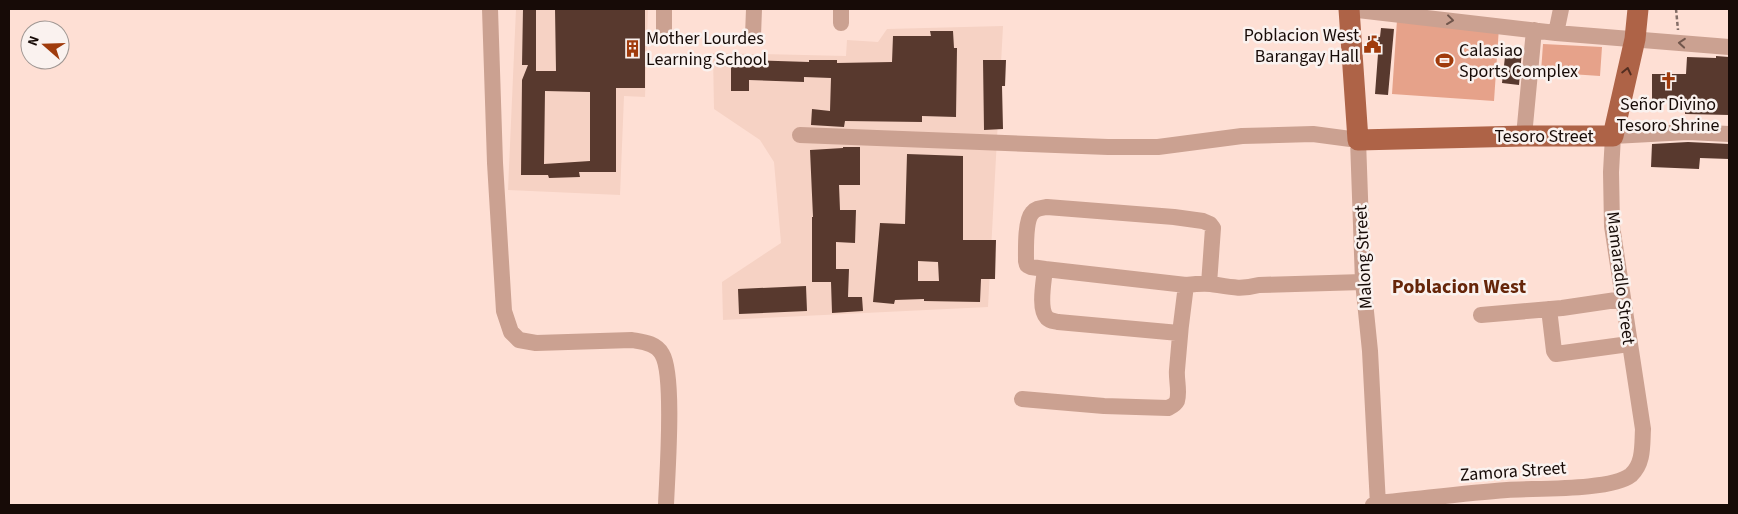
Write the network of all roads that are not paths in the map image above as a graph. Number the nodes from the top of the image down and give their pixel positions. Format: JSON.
{"nodes":[{"id":1,"x":490,"y":9,"type":"edge"},
{"id":2,"x":664,"y":9,"type":"edge"},
{"id":3,"x":754,"y":9,"type":"edge"},
{"id":4,"x":1349,"y":9,"type":"edge"},
{"id":5,"x":1561,"y":9,"type":"edge"},
{"id":6,"x":1639,"y":11,"type":"edge"},
{"id":7,"x":1534,"y":30,"type":"junction"},
{"id":8,"x":1556,"y":33,"type":"junction"},
{"id":9,"x":664,"y":36,"type":"dead end"},
{"id":10,"x":753,"y":36,"type":"dead end"},
{"id":11,"x":1635,"y":39,"type":"junction"},
{"id":12,"x":1729,"y":47,"type":"edge"},
{"id":13,"x":1729,"y":134,"type":"edge"},
{"id":14,"x":800,"y":135,"type":"dead end"},
{"id":15,"x":1524,"y":136,"type":"junction"},
{"id":16,"x":1613,"y":136,"type":"junction"},
{"id":17,"x":1358,"y":140,"type":"junction"},
{"id":18,"x":1044,"y":269,"type":"junction"},
{"id":19,"x":1363,"y":282,"type":"junction"},
{"id":20,"x":1209,"y":284,"type":"junction"},
{"id":21,"x":1186,"y":285,"type":"junction"},
{"id":22,"x":1623,"y":300,"type":"junction"},
{"id":23,"x":1549,"y":309,"type":"junction"},
{"id":24,"x":1481,"y":315,"type":"dead end"},
{"id":25,"x":1179,"y":333,"type":"junction"},
{"id":26,"x":1630,"y":344,"type":"junction"},
{"id":27,"x":1022,"y":399,"type":"dead end"},
{"id":28,"x":1641,"y":459,"type":"joint"},
{"id":29,"x":1376,"y":504,"type":"edge"},
{"id":30,"x":666,"y":505,"type":"edge"}],
"edges":[{"from":1,"to":30,"type":"street"},
{"from":2,"to":9,"type":"street"},
{"from":3,"to":10,"type":"street"},
{"from":4,"to":7,"type":"street","one_way":true},
{"from":4,"to":17,"type":"main road","name":"Malong Street"},
{"from":5,"to":8,"type":"street"},
{"from":6,"to":11,"type":"main road","name":"Mamaradlo Street"},
{"from":7,"to":8,"type":"street"},
{"from":7,"to":15,"type":"street"},
{"from":8,"to":11,"type":"street"},
{"from":12,"to":11,"type":"street","one_way":true},
{"from":16,"to":11,"type":"main road","name":"Mamaradlo Street","one_way":true},
{"from":13,"to":16,"type":"street","name":"Tesoro Street"},
{"from":14,"to":17,"type":"street"},
{"from":15,"to":16,"type":"main road","name":"Tesoro Street"},
{"from":15,"to":17,"type":"main road","name":"Tesoro Street"},
{"from":16,"to":22,"type":"street","name":"Mamaradlo Street"},
{"from":17,"to":19,"type":"street","name":"Malong Street"},
{"from":18,"to":20,"type":"street"},
{"from":18,"to":21,"type":"street"},
{"from":18,"to":25,"type":"street"},
{"from":19,"to":20,"type":"street"},
{"from":19,"to":29,"type":"street","name":"Malong Street"},
{"from":20,"to":21,"type":"street"},
{"from":21,"to":25,"type":"street"},
{"from":22,"to":23,"type":"street"},
{"from":22,"to":26,"type":"street","name":"Mamaradlo Street"},
{"from":23,"to":24,"type":"street"},
{"from":23,"to":26,"type":"street"},
{"from":25,"to":27,"type":"street"},
{"from":26,"to":28,"type":"street","name":"Mamaradlo Street"},
{"from":28,"to":29,"type":"street","name":"Zamora Street"}]}
